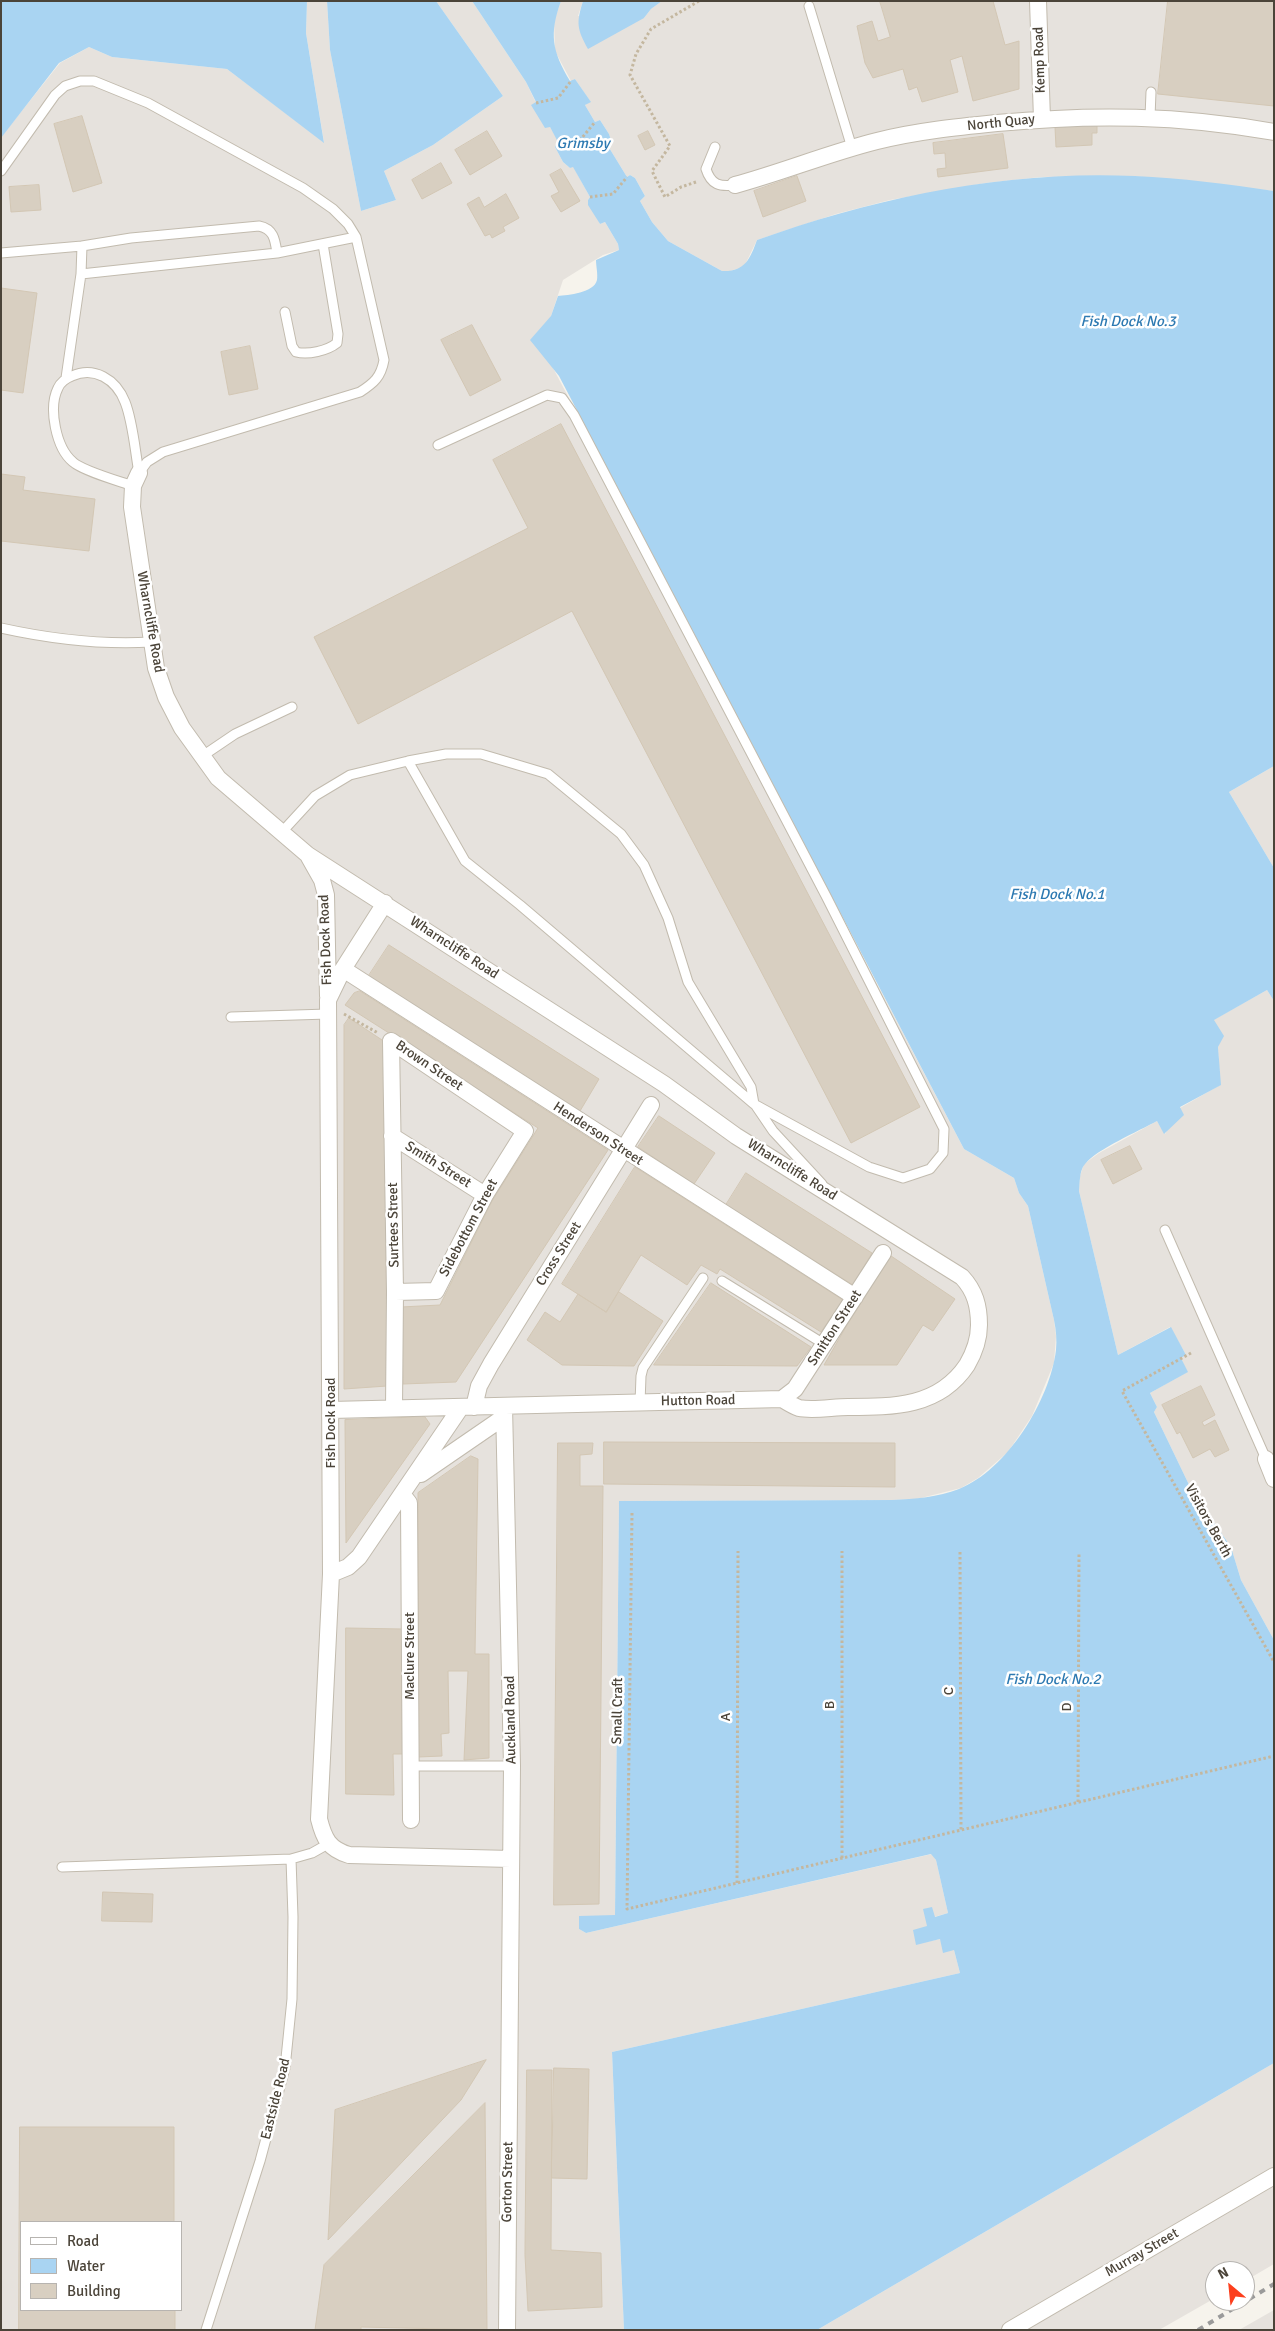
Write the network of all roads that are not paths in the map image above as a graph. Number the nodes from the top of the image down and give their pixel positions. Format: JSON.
{"nodes":[{"id":1,"x":1038,"y":1,"type":"edge"},
{"id":2,"x":810,"y":6,"type":"dead end"},
{"id":3,"x":1151,"y":92,"type":"dead end"},
{"id":4,"x":1150,"y":117,"type":"junction"},
{"id":5,"x":1042,"y":119,"type":"junction"},
{"id":6,"x":1274,"y":132,"type":"edge"},
{"id":7,"x":715,"y":147,"type":"dead end"},
{"id":8,"x":852,"y":148,"type":"junction"},
{"id":9,"x":1,"y":171,"type":"edge"},
{"id":10,"x":736,"y":185,"type":"joint"},
{"id":11,"x":356,"y":237,"type":"junction"},
{"id":12,"x":322,"y":244,"type":"junction"},
{"id":13,"x":82,"y":246,"type":"junction"},
{"id":14,"x":1,"y":252,"type":"edge"},
{"id":15,"x":277,"y":253,"type":"junction"},
{"id":16,"x":81,"y":274,"type":"junction"},
{"id":17,"x":286,"y":312,"type":"dead end"},
{"id":18,"x":66,"y":378,"type":"junction"},
{"id":19,"x":438,"y":445,"type":"dead end"},
{"id":20,"x":136,"y":480,"type":"junction"},
{"id":21,"x":1,"y":628,"type":"edge"},
{"id":22,"x":151,"y":642,"type":"junction"},
{"id":23,"x":292,"y":707,"type":"dead end"},
{"id":24,"x":201,"y":757,"type":"junction"},
{"id":25,"x":408,"y":761,"type":"junction"},
{"id":26,"x":281,"y":833,"type":"junction"},
{"id":27,"x":308,"y":855,"type":"junction"},
{"id":28,"x":385,"y":903,"type":"junction"},
{"id":29,"x":343,"y":969,"type":"junction"},
{"id":30,"x":328,"y":1007,"type":"junction"},
{"id":31,"x":231,"y":1017,"type":"dead end"},
{"id":32,"x":391,"y":1041,"type":"joint"},
{"id":33,"x":754,"y":1104,"type":"junction"},
{"id":34,"x":651,"y":1105,"type":"dead end"},
{"id":35,"x":525,"y":1131,"type":"joint"},
{"id":36,"x":392,"y":1136,"type":"junction"},
{"id":37,"x":624,"y":1150,"type":"junction"},
{"id":38,"x":485,"y":1194,"type":"junction"},
{"id":39,"x":833,"y":1196,"type":"junction"},
{"id":40,"x":1165,"y":1230,"type":"dead end"},
{"id":41,"x":884,"y":1252,"type":"dead end"},
{"id":42,"x":703,"y":1278,"type":"dead end"},
{"id":43,"x":722,"y":1281,"type":"dead end"},
{"id":44,"x":970,"y":1286,"type":"joint"},
{"id":45,"x":395,"y":1292,"type":"junction"},
{"id":46,"x":855,"y":1297,"type":"junction"},
{"id":47,"x":824,"y":1344,"type":"junction"},
{"id":48,"x":782,"y":1399,"type":"junction"},
{"id":49,"x":640,"y":1403,"type":"junction"},
{"id":50,"x":468,"y":1407,"type":"junction"},
{"id":51,"x":394,"y":1408,"type":"junction"},
{"id":52,"x":331,"y":1410,"type":"junction"},
{"id":53,"x":504,"y":1412,"type":"junction"},
{"id":54,"x":1266,"y":1459,"type":"joint"},
{"id":55,"x":1274,"y":1479,"type":"edge"},
{"id":56,"x":413,"y":1480,"type":"junction"},
{"id":57,"x":402,"y":1494,"type":"junction"},
{"id":58,"x":332,"y":1574,"type":"junction"},
{"id":59,"x":411,"y":1766,"type":"junction"},
{"id":60,"x":512,"y":1766,"type":"junction"},
{"id":61,"x":411,"y":1820,"type":"dead end"},
{"id":62,"x":328,"y":1844,"type":"junction"},
{"id":63,"x":291,"y":1859,"type":"junction"},
{"id":64,"x":511,"y":1859,"type":"junction"},
{"id":65,"x":62,"y":1867,"type":"dead end"},
{"id":66,"x":510,"y":2034,"type":"joint"},
{"id":67,"x":1274,"y":2176,"type":"edge"},
{"id":68,"x":206,"y":2330,"type":"edge"},
{"id":69,"x":508,"y":2330,"type":"edge"},
{"id":70,"x":1010,"y":2330,"type":"edge"}],
"edges":[{"from":1,"to":5,"type":"street","name":"Kemp Road"},
{"from":2,"to":8,"type":"lane"},
{"from":3,"to":4,"type":"lane"},
{"from":4,"to":5,"type":"street","name":"North Quay"},
{"from":4,"to":6,"type":"street","name":"North Quay"},
{"from":5,"to":8,"type":"street","name":"North Quay"},
{"from":7,"to":10,"type":"lane"},
{"from":8,"to":10,"type":"street","name":"North Quay"},
{"from":9,"to":11,"type":"lane"},
{"from":11,"to":12,"type":"lane"},
{"from":11,"to":20,"type":"lane"},
{"from":12,"to":15,"type":"lane"},
{"from":12,"to":17,"type":"lane"},
{"from":13,"to":14,"type":"lane"},
{"from":13,"to":15,"type":"lane"},
{"from":13,"to":16,"type":"lane"},
{"from":15,"to":16,"type":"lane"},
{"from":16,"to":18,"type":"lane"},
{"from":18,"to":20,"type":"lane"},
{"from":18,"to":20,"type":"lane"},
{"from":19,"to":33,"type":"lane"},
{"from":20,"to":22,"type":"street","name":"Wharncliffe Road"},
{"from":21,"to":22,"type":"lane"},
{"from":22,"to":24,"type":"street","name":"Wharncliffe Road"},
{"from":23,"to":24,"type":"lane"},
{"from":24,"to":26,"type":"street","name":"Wharncliffe Road"},
{"from":25,"to":26,"type":"lane"},
{"from":25,"to":33,"type":"lane"},
{"from":25,"to":33,"type":"lane"},
{"from":26,"to":27,"type":"street","name":"Wharncliffe Road"},
{"from":27,"to":28,"type":"street","name":"Wharncliffe Road"},
{"from":27,"to":30,"type":"street","name":"Fish Dock Road"},
{"from":28,"to":29,"type":"street","name":"Fish Dock Road"},
{"from":28,"to":39,"type":"street","name":"Wharncliffe Road"},
{"from":29,"to":30,"type":"street","name":"Fish Dock Road"},
{"from":29,"to":37,"type":"street","name":"Henderson Street"},
{"from":30,"to":31,"type":"lane"},
{"from":30,"to":52,"type":"street","name":"Fish Dock Road"},
{"from":32,"to":35,"type":"street","name":"Brown Street"},
{"from":32,"to":36,"type":"street","name":"Surtees Street"},
{"from":33,"to":39,"type":"lane"},
{"from":34,"to":37,"type":"street","name":"Cross Street"},
{"from":35,"to":38,"type":"street","name":"Sidebottom Street"},
{"from":36,"to":38,"type":"street","name":"Smith Street"},
{"from":36,"to":45,"type":"street","name":"Surtees Street"},
{"from":37,"to":46,"type":"street","name":"Henderson Street"},
{"from":37,"to":50,"type":"street","name":"Cross Street"},
{"from":38,"to":45,"type":"street","name":"Sidebottom Street"},
{"from":39,"to":44,"type":"street","name":"Wharncliffe Road"},
{"from":40,"to":54,"type":"lane"},
{"from":41,"to":46,"type":"street","name":"Smitton Street"},
{"from":42,"to":49,"type":"lane"},
{"from":43,"to":47,"type":"lane"},
{"from":44,"to":48,"type":"street","name":"Hutton Road"},
{"from":45,"to":51,"type":"street","name":"Surtees Street"},
{"from":46,"to":47,"type":"street","name":"Smitton Street"},
{"from":47,"to":48,"type":"street","name":"Smitton Street"},
{"from":48,"to":49,"type":"street","name":"Hutton Road"},
{"from":49,"to":53,"type":"street","name":"Hutton Road"},
{"from":50,"to":51,"type":"street","name":"Hutton Road"},
{"from":50,"to":53,"type":"street","name":"Hutton Road"},
{"from":50,"to":56,"type":"street","name":"Cross Street"},
{"from":51,"to":52,"type":"street","name":"Hutton Road"},
{"from":52,"to":58,"type":"street","name":"Fish Dock Road"},
{"from":53,"to":56,"type":"street","name":"Cross Street"},
{"from":53,"to":60,"type":"street","name":"Auckland Road"},
{"from":54,"to":55,"type":"street"},
{"from":56,"to":57,"type":"street","name":"Cross Street"},
{"from":57,"to":58,"type":"street","name":"Cross Street"},
{"from":57,"to":59,"type":"street","name":"Maclure Street"},
{"from":58,"to":62,"type":"street","name":"Fish Dock Road"},
{"from":59,"to":60,"type":"lane"},
{"from":59,"to":61,"type":"street","name":"Maclure Street"},
{"from":60,"to":64,"type":"street","name":"Auckland Road"},
{"from":62,"to":63,"type":"lane"},
{"from":62,"to":64,"type":"street"},
{"from":63,"to":65,"type":"lane"},
{"from":63,"to":68,"type":"lane","name":"Eastside Road"},
{"from":64,"to":66,"type":"street","name":"Auckland Road"},
{"from":66,"to":69,"type":"street","name":"Gorton Street"},
{"from":67,"to":70,"type":"street","name":"Murray Street"}]}
